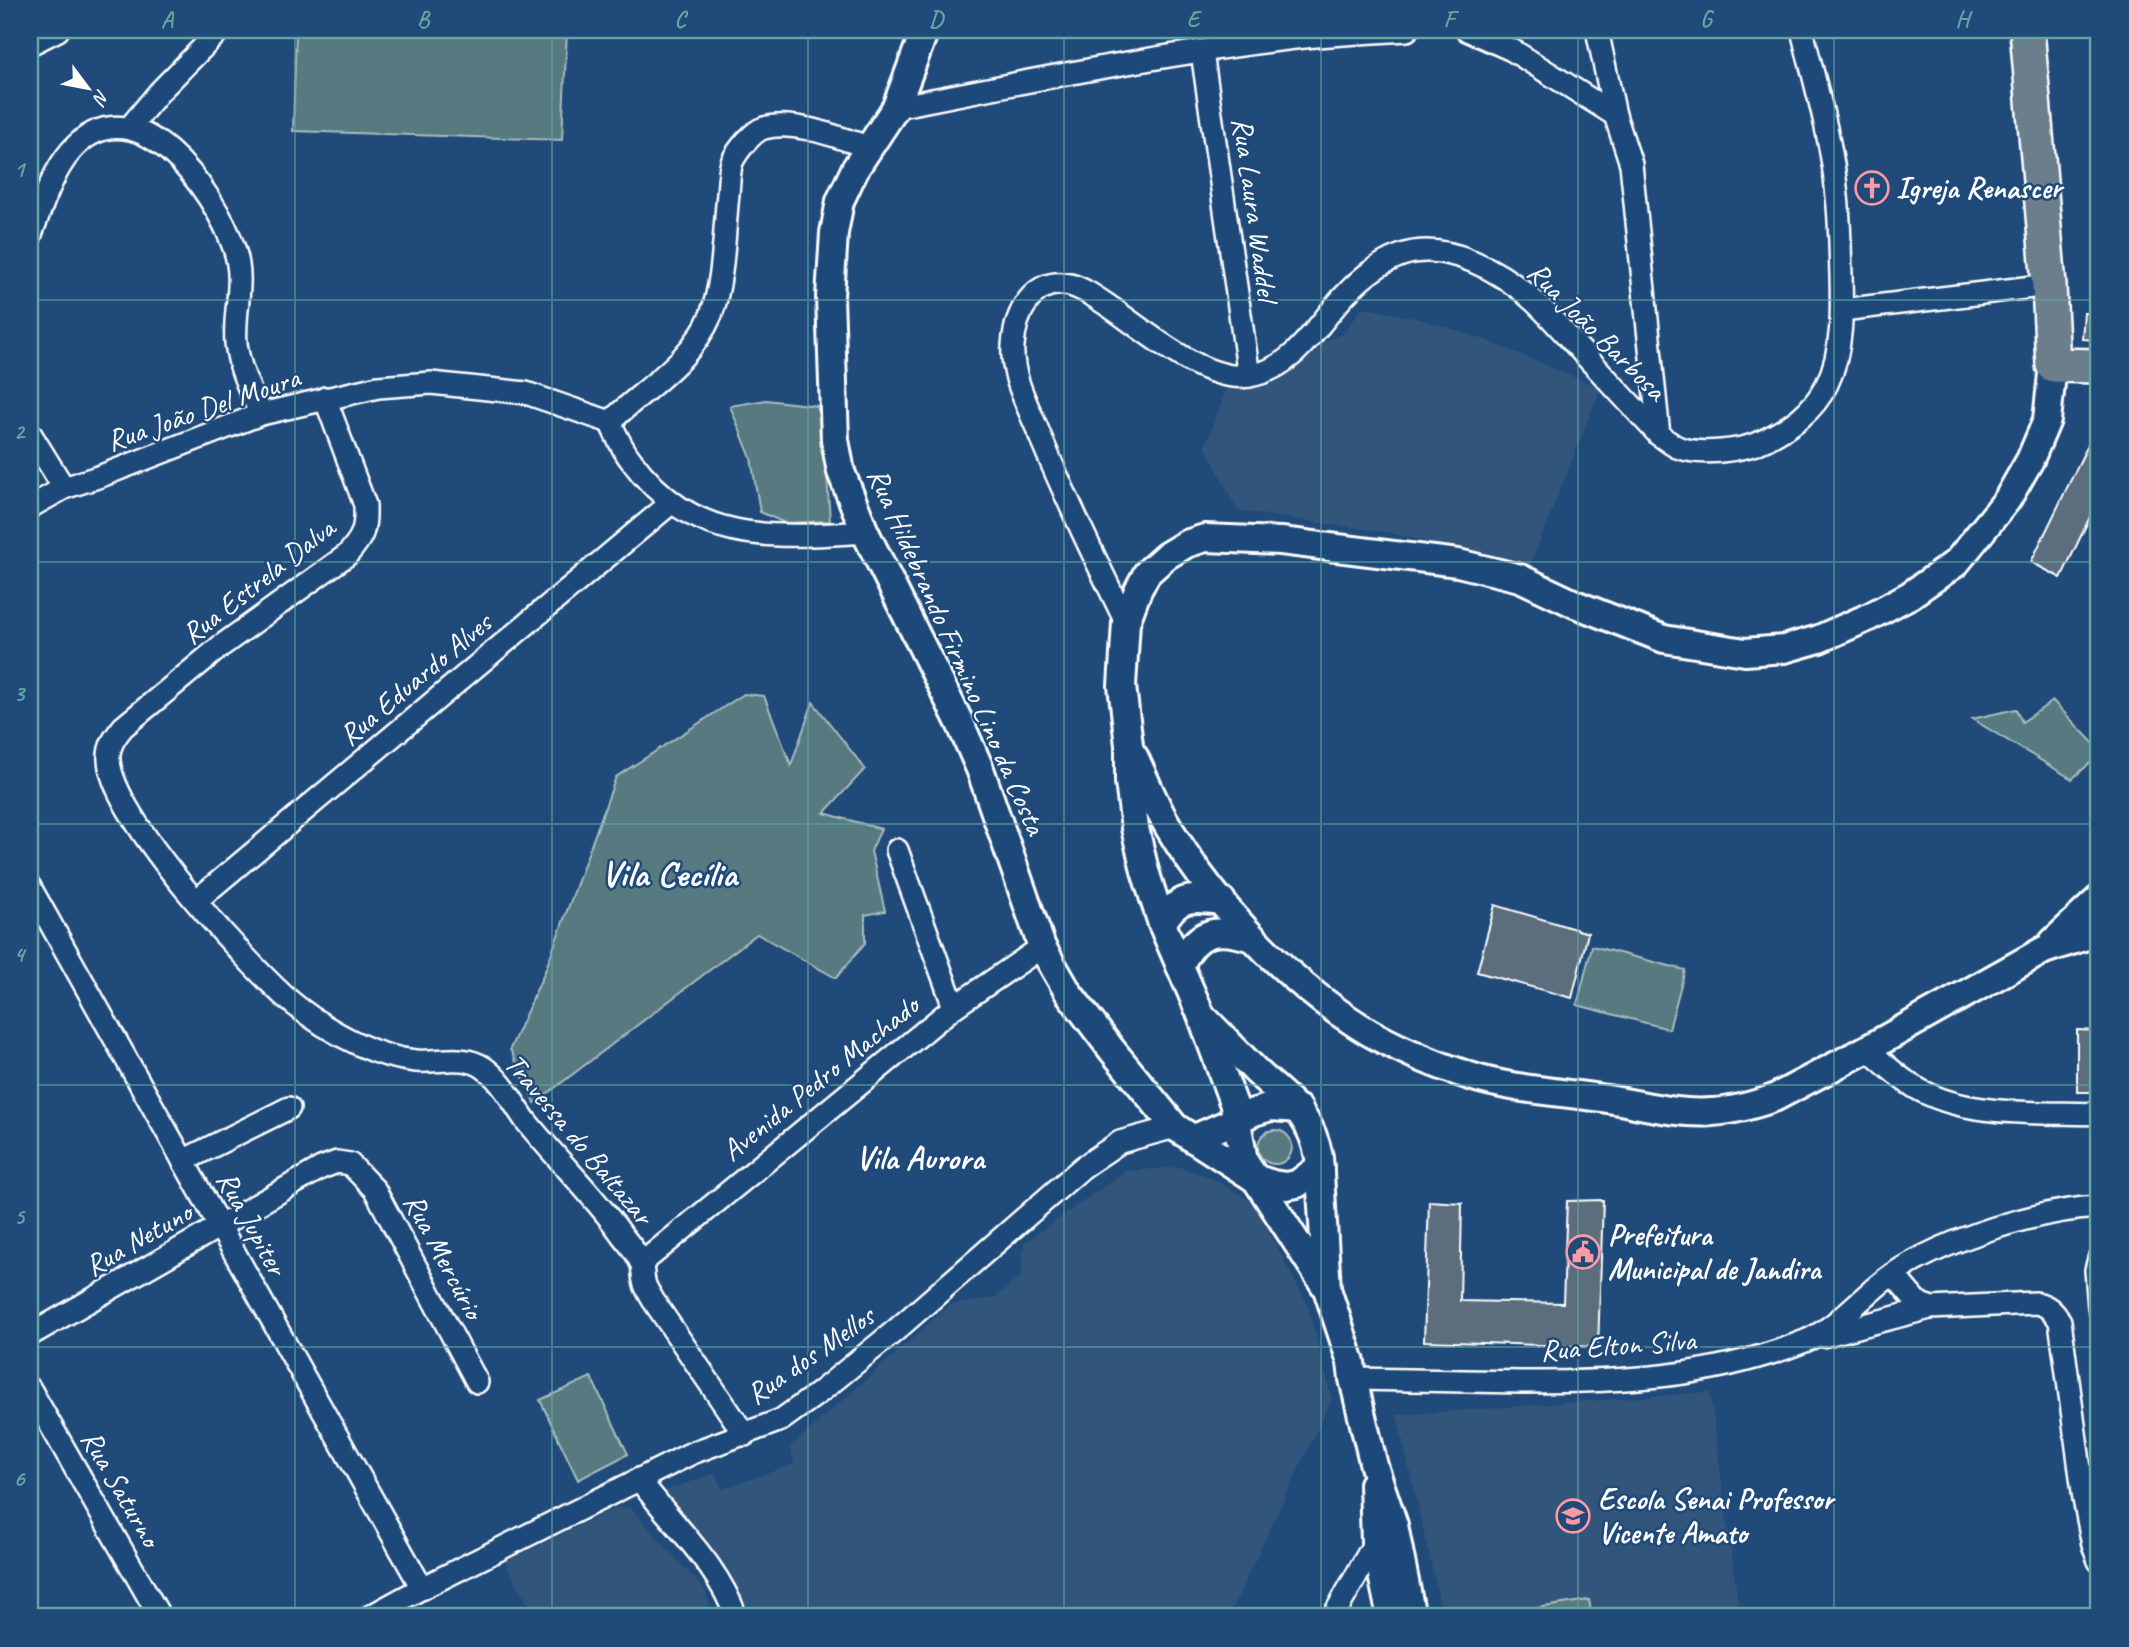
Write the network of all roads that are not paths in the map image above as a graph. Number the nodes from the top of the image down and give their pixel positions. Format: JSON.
{"nodes":[{"id":1,"x":58,"y":30,"type":"edge"},
{"id":2,"x":220,"y":30,"type":"edge"},
{"id":3,"x":925,"y":30,"type":"edge"},
{"id":4,"x":1407,"y":30,"type":"edge"},
{"id":5,"x":1467,"y":30,"type":"edge"},
{"id":6,"x":1597,"y":30,"type":"edge"},
{"id":7,"x":1802,"y":30,"type":"edge"},
{"id":8,"x":2027,"y":30,"type":"edge"},
{"id":9,"x":1294,"y":34,"type":"edge"},
{"id":10,"x":30,"y":44,"type":"edge"},
{"id":11,"x":1202,"y":52,"type":"junction"},
{"id":12,"x":896,"y":107,"type":"junction"},
{"id":13,"x":1615,"y":115,"type":"junction"},
{"id":14,"x":130,"y":127,"type":"junction"},
{"id":15,"x":868,"y":147,"type":"junction"},
{"id":16,"x":30,"y":237,"type":"edge"},
{"id":17,"x":2049,"y":285,"type":"junction"},
{"id":18,"x":1842,"y":310,"type":"junction"},
{"id":19,"x":2053,"y":365,"type":"junction"},
{"id":20,"x":2099,"y":366,"type":"edge"},
{"id":21,"x":1249,"y":376,"type":"junction"},
{"id":22,"x":325,"y":398,"type":"junction"},
{"id":23,"x":261,"y":414,"type":"junction"},
{"id":24,"x":610,"y":422,"type":"junction"},
{"id":25,"x":30,"y":433,"type":"edge"},
{"id":26,"x":1659,"y":435,"type":"junction"},
{"id":27,"x":64,"y":488,"type":"junction"},
{"id":28,"x":671,"y":503,"type":"junction"},
{"id":29,"x":30,"y":507,"type":"edge"},
{"id":30,"x":865,"y":533,"type":"junction"},
{"id":31,"x":1125,"y":622,"type":"junction"},
{"id":32,"x":111,"y":742,"type":"joint"},
{"id":33,"x":1129,"y":745,"type":"junction"},
{"id":34,"x":897,"y":850,"type":"dead end"},
{"id":35,"x":30,"y":887,"type":"edge"},
{"id":36,"x":2099,"y":899,"type":"edge"},
{"id":37,"x":197,"y":900,"type":"junction"},
{"id":38,"x":1222,"y":901,"type":"junction"},
{"id":39,"x":1161,"y":924,"type":"junction"},
{"id":40,"x":2099,"y":932,"type":"edge"},
{"id":41,"x":1252,"y":938,"type":"junction"},
{"id":42,"x":1042,"y":947,"type":"junction"},
{"id":43,"x":2044,"y":950,"type":"junction"},
{"id":44,"x":1180,"y":966,"type":"junction"},
{"id":45,"x":954,"y":1007,"type":"junction"},
{"id":46,"x":1201,"y":1015,"type":"junction"},
{"id":47,"x":1867,"y":1049,"type":"junction"},
{"id":48,"x":289,"y":1108,"type":"dead end"},
{"id":49,"x":1299,"y":1109,"type":"junction"},
{"id":50,"x":2099,"y":1114,"type":"edge"},
{"id":51,"x":1238,"y":1118,"type":"junction"},
{"id":52,"x":1184,"y":1133,"type":"junction"},
{"id":53,"x":183,"y":1161,"type":"junction"},
{"id":54,"x":350,"y":1164,"type":"joint"},
{"id":55,"x":1320,"y":1167,"type":"junction"},
{"id":56,"x":1254,"y":1178,"type":"junction"},
{"id":57,"x":2099,"y":1207,"type":"edge"},
{"id":58,"x":220,"y":1227,"type":"junction"},
{"id":59,"x":2099,"y":1259,"type":"edge"},
{"id":60,"x":642,"y":1262,"type":"junction"},
{"id":61,"x":1893,"y":1274,"type":"junction"},
{"id":62,"x":1327,"y":1289,"type":"junction"},
{"id":63,"x":1930,"y":1308,"type":"junction"},
{"id":64,"x":2099,"y":1308,"type":"edge"},
{"id":65,"x":30,"y":1335,"type":"edge"},
{"id":66,"x":1809,"y":1340,"type":"junction"},
{"id":67,"x":1353,"y":1379,"type":"junction"},
{"id":68,"x":477,"y":1382,"type":"dead end"},
{"id":69,"x":30,"y":1389,"type":"edge"},
{"id":70,"x":745,"y":1435,"type":"junction"},
{"id":71,"x":639,"y":1479,"type":"junction"},
{"id":72,"x":1384,"y":1533,"type":"junction"},
{"id":73,"x":2099,"y":1561,"type":"edge"},
{"id":74,"x":422,"y":1588,"type":"junction"},
{"id":75,"x":160,"y":1617,"type":"edge"},
{"id":76,"x":369,"y":1617,"type":"edge"},
{"id":77,"x":736,"y":1617,"type":"edge"},
{"id":78,"x":1333,"y":1617,"type":"edge"},
{"id":79,"x":1391,"y":1617,"type":"edge"},
{"id":80,"x":1412,"y":1617,"type":"edge"}],
"edges":[{"from":1,"to":10,"type":"street"},
{"from":2,"to":14,"type":"street"},
{"from":3,"to":12,"type":"street","name":"Rua Hildebrando Firmino Lino da Costa"},
{"from":4,"to":9,"type":"street"},
{"from":5,"to":13,"type":"street"},
{"from":6,"to":13,"type":"street"},
{"from":7,"to":18,"type":"street","name":"Rua João Barbosa"},
{"from":8,"to":17,"type":"main road"},
{"from":9,"to":11,"type":"street"},
{"from":11,"to":12,"type":"street"},
{"from":11,"to":21,"type":"street","name":"Rua Laura Waddel"},
{"from":12,"to":15,"type":"street","name":"Rua Hildebrando Firmino Lino da Costa"},
{"from":13,"to":26,"type":"street"},
{"from":14,"to":16,"type":"street"},
{"from":14,"to":23,"type":"street"},
{"from":15,"to":24,"type":"street"},
{"from":15,"to":30,"type":"street","name":"Rua Hildebrando Firmino Lino da Costa"},
{"from":17,"to":18,"type":"street"},
{"from":17,"to":19,"type":"main road"},
{"from":18,"to":26,"type":"street","name":"Rua João Barbosa"},
{"from":19,"to":20,"type":"main road"},
{"from":19,"to":31,"type":"street"},
{"from":21,"to":26,"type":"street","name":"Rua João Barbosa"},
{"from":21,"to":31,"type":"street","name":"Rua João Barbosa"},
{"from":22,"to":23,"type":"street","name":"Rua João Del Moura"},
{"from":22,"to":24,"type":"street","name":"Rua João Del Moura"},
{"from":22,"to":32,"type":"street","name":"Rua Estrela Dalva"},
{"from":23,"to":27,"type":"street","name":"Rua João Del Moura"},
{"from":24,"to":28,"type":"street"},
{"from":25,"to":27,"type":"street"},
{"from":27,"to":29,"type":"street","name":"Rua João Del Moura"},
{"from":28,"to":30,"type":"street"},
{"from":28,"to":37,"type":"street","name":"Rua Eduardo Alves"},
{"from":30,"to":42,"type":"street","name":"Rua Hildebrando Firmino Lino da Costa"},
{"from":31,"to":33,"type":"street"},
{"from":32,"to":37,"type":"street","name":"Travessa do Baltazar"},
{"from":33,"to":38,"type":"street"},
{"from":33,"to":39,"type":"street"},
{"from":34,"to":45,"type":"street"},
{"from":35,"to":53,"type":"street","name":"Rua Jupiter"},
{"from":36,"to":43,"type":"street"},
{"from":37,"to":60,"type":"street","name":"Travessa do Baltazar"},
{"from":38,"to":39,"type":"street"},
{"from":38,"to":41,"type":"street"},
{"from":39,"to":44,"type":"street"},
{"from":40,"to":43,"type":"street"},
{"from":41,"to":44,"type":"street"},
{"from":41,"to":47,"type":"street"},
{"from":42,"to":45,"type":"street","name":"Avenida Pedro Machado"},
{"from":42,"to":52,"type":"street","name":"Rua Hildebrando Firmino Lino da Costa"},
{"from":43,"to":47,"type":"street"},
{"from":44,"to":46,"type":"street"},
{"from":45,"to":60,"type":"street","name":"Avenida Pedro Machado"},
{"from":46,"to":49,"type":"street"},
{"from":46,"to":51,"type":"street"},
{"from":47,"to":50,"type":"street"},
{"from":48,"to":53,"type":"street"},
{"from":49,"to":51,"type":"street"},
{"from":49,"to":55,"type":"street"},
{"from":51,"to":52,"type":"street"},
{"from":51,"to":56,"type":"street"},
{"from":52,"to":56,"type":"street","name":"Rua Hildebrando Firmino Lino da Costa"},
{"from":52,"to":70,"type":"street","name":"Rua dos Mellos"},
{"from":53,"to":58,"type":"street","name":"Rua Jupiter"},
{"from":54,"to":58,"type":"street","name":"Rua Netuno"},
{"from":54,"to":68,"type":"street","name":"Rua Mercúrio"},
{"from":55,"to":56,"type":"street"},
{"from":55,"to":62,"type":"street"},
{"from":56,"to":62,"type":"street"},
{"from":57,"to":61,"type":"street","name":"Rua Elton Silva"},
{"from":58,"to":65,"type":"street","name":"Rua Netuno"},
{"from":58,"to":74,"type":"street","name":"Rua Jupiter"},
{"from":59,"to":64,"type":"street"},
{"from":60,"to":70,"type":"street","name":"Travessa do Baltazar"},
{"from":61,"to":63,"type":"street"},
{"from":61,"to":66,"type":"street","name":"Rua Elton Silva"},
{"from":62,"to":67,"type":"street"},
{"from":63,"to":66,"type":"street"},
{"from":63,"to":73,"type":"street"},
{"from":66,"to":67,"type":"street","name":"Rua Elton Silva"},
{"from":67,"to":72,"type":"street"},
{"from":69,"to":75,"type":"street","name":"Rua Saturno"},
{"from":70,"to":71,"type":"street","name":"Rua dos Mellos"},
{"from":71,"to":74,"type":"street","name":"Rua dos Mellos"},
{"from":71,"to":77,"type":"street"},
{"from":72,"to":78,"type":"street"},
{"from":72,"to":79,"type":"street"},
{"from":72,"to":80,"type":"street"},
{"from":74,"to":76,"type":"street","name":"Rua dos Mellos"}]}
